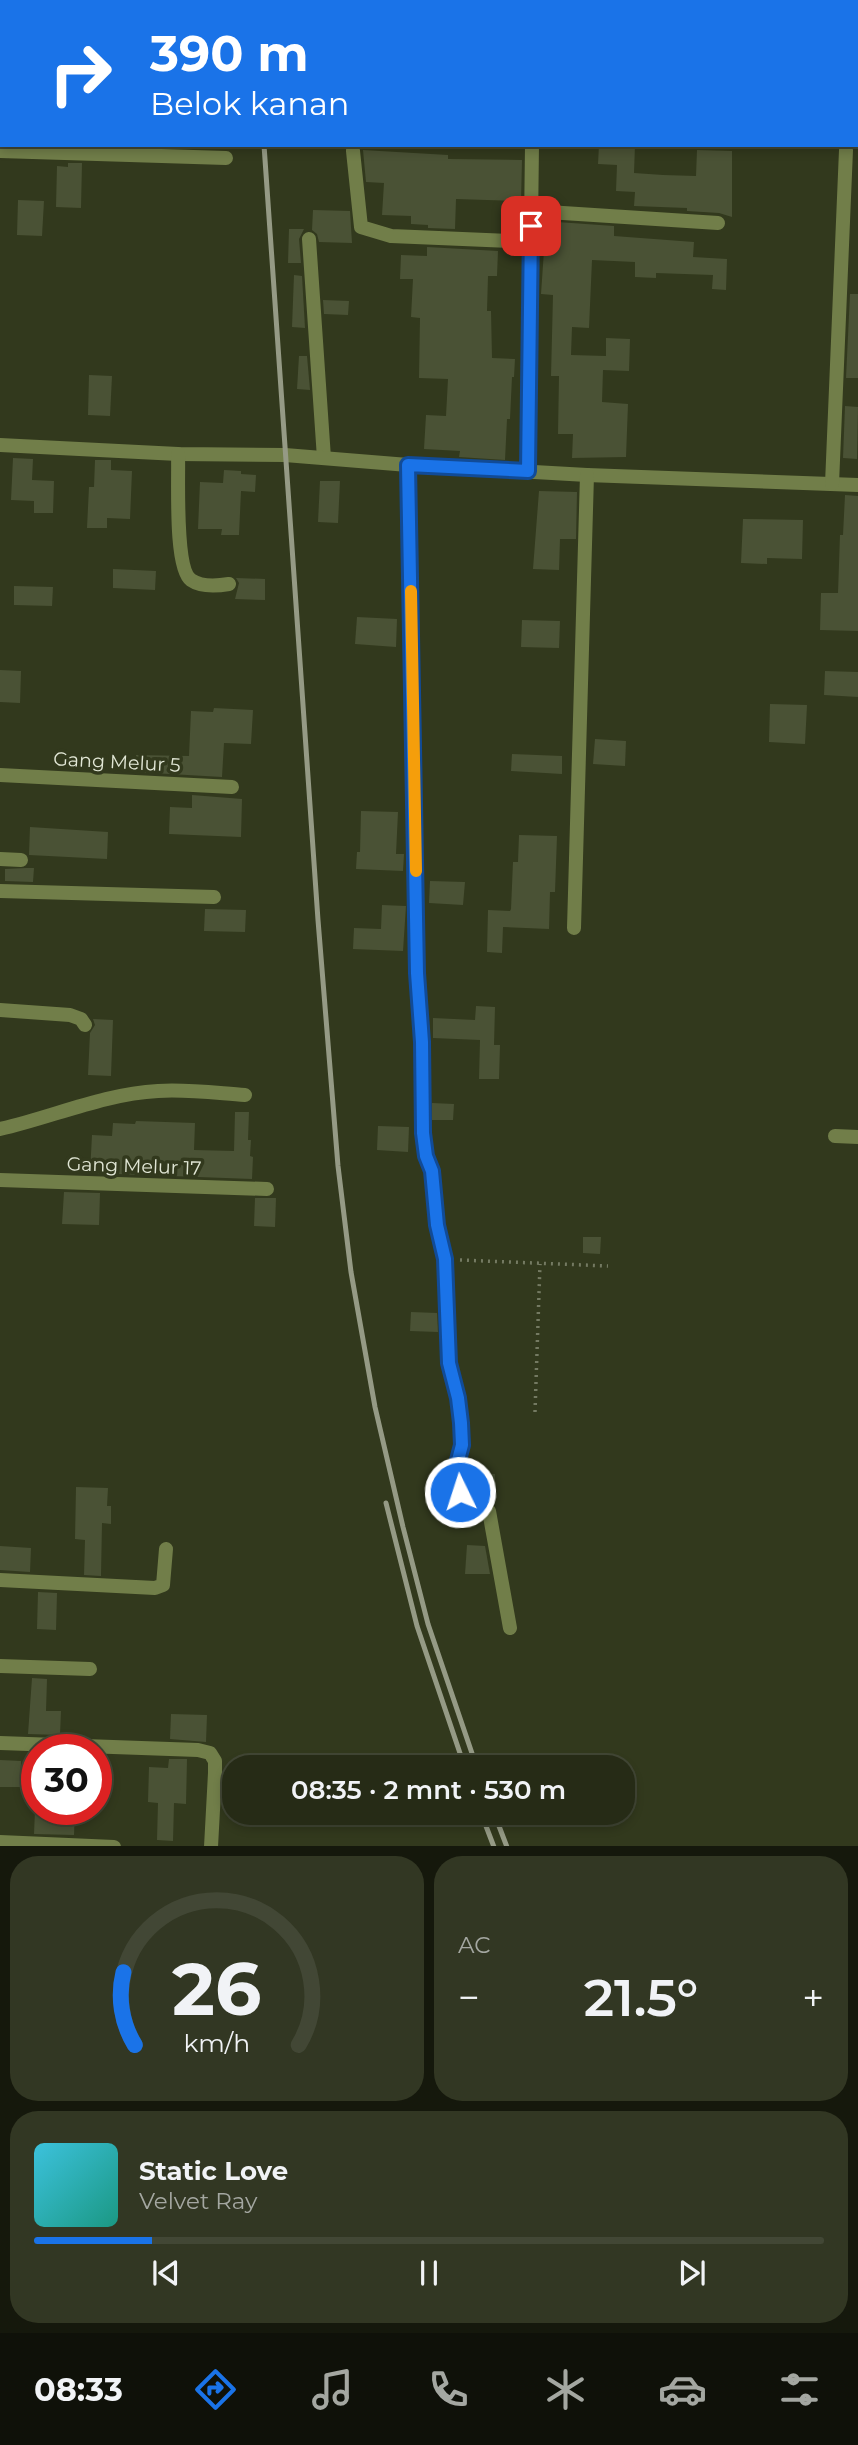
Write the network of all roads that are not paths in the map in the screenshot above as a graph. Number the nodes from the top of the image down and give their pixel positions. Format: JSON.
{"nodes":[{"id":1,"x":532,"y":147,"type":"edge"},
{"id":2,"x":846,"y":150,"type":"dead end"},
{"id":3,"x":353,"y":151,"type":"dead end"},
{"id":4,"x":0,"y":152,"type":"edge"},
{"id":5,"x":226,"y":158,"type":"dead end"},
{"id":6,"x":532,"y":211,"type":"junction"},
{"id":7,"x":718,"y":223,"type":"dead end"},
{"id":8,"x":309,"y":239,"type":"dead end"},
{"id":9,"x":531,"y":242,"type":"junction"},
{"id":10,"x":0,"y":445,"type":"edge"},
{"id":11,"x":178,"y":454,"type":"junction"},
{"id":12,"x":324,"y":458,"type":"junction"},
{"id":13,"x":408,"y":465,"type":"junction"},
{"id":14,"x":528,"y":471,"type":"junction"},
{"id":15,"x":587,"y":475,"type":"junction"},
{"id":16,"x":832,"y":484,"type":"junction"},
{"id":17,"x":858,"y":485,"type":"edge"},
{"id":18,"x":229,"y":584,"type":"dead end"},
{"id":19,"x":0,"y":775,"type":"edge"},
{"id":20,"x":232,"y":786,"type":"dead end"},
{"id":21,"x":0,"y":859,"type":"edge"},
{"id":22,"x":21,"y":860,"type":"dead end"},
{"id":23,"x":0,"y":891,"type":"edge"},
{"id":24,"x":214,"y":897,"type":"dead end"},
{"id":25,"x":574,"y":928,"type":"dead end"},
{"id":26,"x":0,"y":1010,"type":"edge"},
{"id":27,"x":85,"y":1025,"type":"dead end"},
{"id":28,"x":245,"y":1095,"type":"dead end"},
{"id":29,"x":0,"y":1129,"type":"edge"},
{"id":30,"x":835,"y":1136,"type":"dead end"},
{"id":31,"x":858,"y":1137,"type":"edge"},
{"id":32,"x":0,"y":1180,"type":"edge"},
{"id":33,"x":267,"y":1189,"type":"dead end"},
{"id":34,"x":166,"y":1549,"type":"dead end"},
{"id":35,"x":0,"y":1580,"type":"edge"},
{"id":36,"x":510,"y":1629,"type":"dead end"},
{"id":37,"x":0,"y":1666,"type":"edge"},
{"id":38,"x":90,"y":1669,"type":"dead end"},
{"id":39,"x":0,"y":1743,"type":"edge"},
{"id":40,"x":0,"y":1842,"type":"edge"},
{"id":41,"x":78,"y":1845,"type":"edge"},
{"id":42,"x":114,"y":1846,"type":"edge"},
{"id":43,"x":211,"y":1846,"type":"edge"}],
"edges":[{"from":1,"to":6,"type":"street"},
{"from":2,"to":16,"type":"street"},
{"from":3,"to":9,"type":"street"},
{"from":4,"to":5,"type":"street"},
{"from":6,"to":7,"type":"street"},
{"from":6,"to":9,"type":"street"},
{"from":8,"to":12,"type":"street"},
{"from":9,"to":14,"type":"street"},
{"from":10,"to":11,"type":"street"},
{"from":11,"to":12,"type":"street"},
{"from":11,"to":18,"type":"street"},
{"from":12,"to":13,"type":"street"},
{"from":13,"to":14,"type":"street"},
{"from":13,"to":36,"type":"street"},
{"from":14,"to":15,"type":"street"},
{"from":15,"to":16,"type":"street"},
{"from":15,"to":25,"type":"street"},
{"from":16,"to":17,"type":"street"},
{"from":19,"to":20,"type":"street","name":"Gang Melur 5"},
{"from":21,"to":22,"type":"street"},
{"from":23,"to":24,"type":"street"},
{"from":26,"to":27,"type":"street"},
{"from":28,"to":29,"type":"street"},
{"from":30,"to":31,"type":"street"},
{"from":32,"to":33,"type":"street","name":"Gang Melur 17"},
{"from":34,"to":35,"type":"street"},
{"from":37,"to":38,"type":"street"},
{"from":39,"to":43,"type":"street"},
{"from":40,"to":41,"type":"street"},
{"from":41,"to":42,"type":"street"}]}
